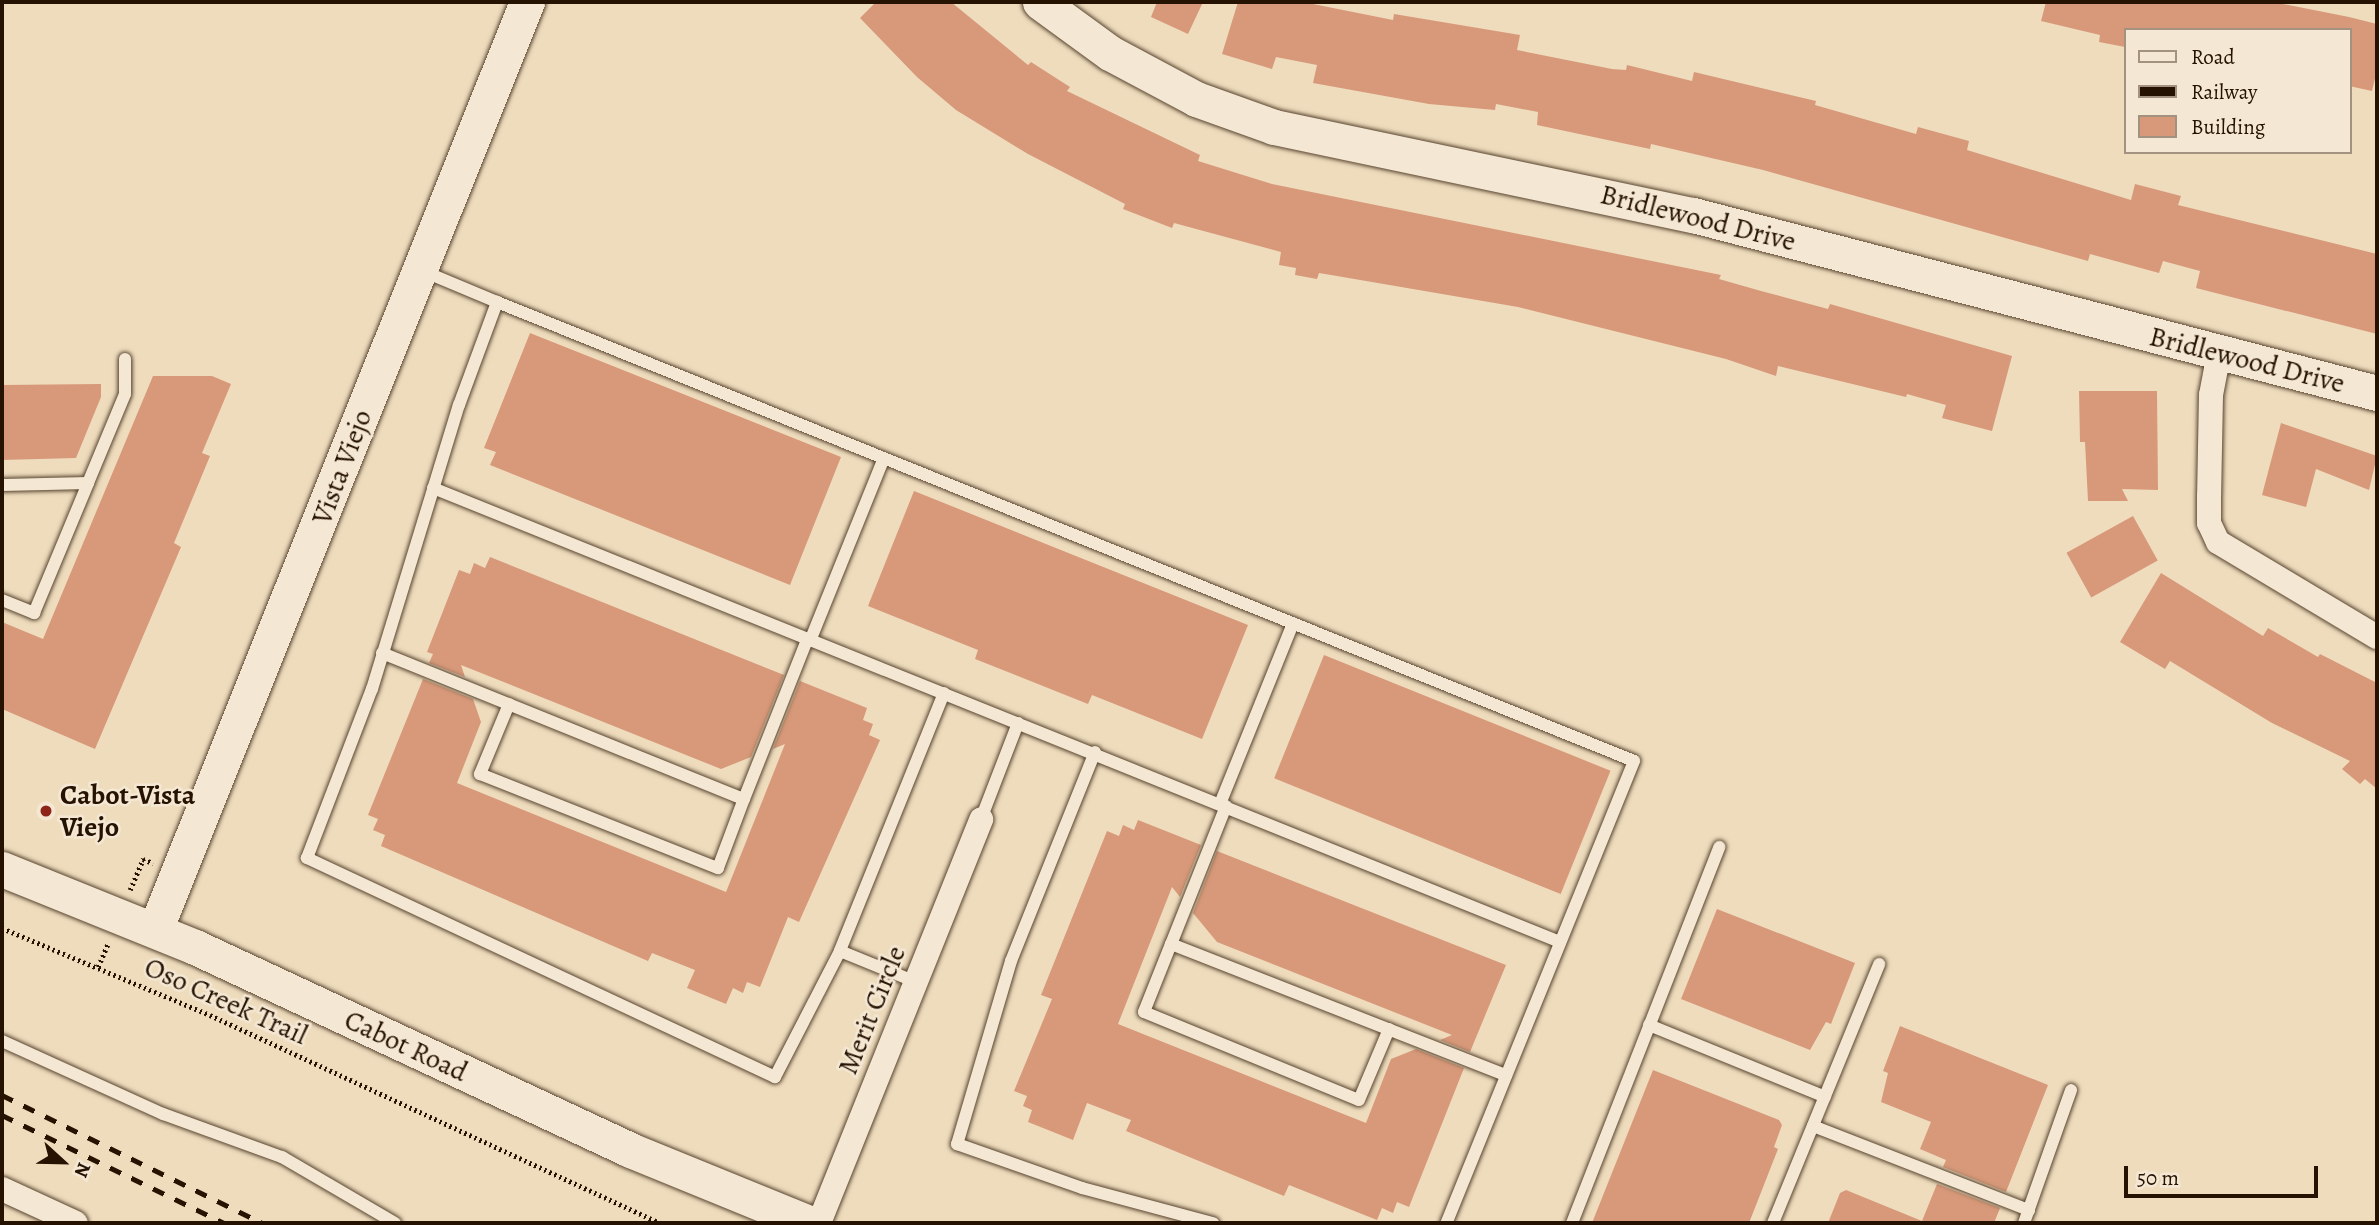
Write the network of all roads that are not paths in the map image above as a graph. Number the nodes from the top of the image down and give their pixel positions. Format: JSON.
{"nodes":[{"id":1,"x":527,"y":2,"type":"edge"},
{"id":2,"x":1040,"y":2,"type":"edge"},
{"id":3,"x":420,"y":270,"type":"junction"},
{"id":4,"x":497,"y":302,"type":"junction"},
{"id":5,"x":2219,"y":353,"type":"junction"},
{"id":6,"x":125,"y":359,"type":"dead end"},
{"id":7,"x":2377,"y":393,"type":"edge"},
{"id":8,"x":884,"y":458,"type":"junction"},
{"id":9,"x":88,"y":483,"type":"junction"},
{"id":10,"x":2,"y":485,"type":"edge"},
{"id":11,"x":433,"y":488,"type":"junction"},
{"id":12,"x":2,"y":600,"type":"edge"},
{"id":13,"x":1293,"y":623,"type":"junction"},
{"id":14,"x":2377,"y":636,"type":"edge"},
{"id":15,"x":808,"y":640,"type":"junction"},
{"id":16,"x":382,"y":653,"type":"junction"},
{"id":17,"x":944,"y":693,"type":"junction"},
{"id":18,"x":509,"y":704,"type":"junction"},
{"id":19,"x":1018,"y":723,"type":"junction"},
{"id":20,"x":1095,"y":752,"type":"junction"},
{"id":21,"x":744,"y":799,"type":"junction"},
{"id":22,"x":1223,"y":805,"type":"junction"},
{"id":23,"x":981,"y":819,"type":"joint"},
{"id":24,"x":1719,"y":847,"type":"dead end"},
{"id":25,"x":2,"y":869,"type":"edge"},
{"id":26,"x":155,"y":930,"type":"junction"},
{"id":27,"x":1560,"y":942,"type":"junction"},
{"id":28,"x":1171,"y":944,"type":"junction"},
{"id":29,"x":840,"y":951,"type":"junction"},
{"id":30,"x":1879,"y":964,"type":"dead end"},
{"id":31,"x":916,"y":982,"type":"junction"},
{"id":32,"x":1649,"y":1025,"type":"junction"},
{"id":33,"x":1389,"y":1029,"type":"junction"},
{"id":34,"x":2,"y":1041,"type":"edge"},
{"id":35,"x":1507,"y":1075,"type":"junction"},
{"id":36,"x":2071,"y":1090,"type":"dead end"},
{"id":37,"x":1825,"y":1097,"type":"junction"},
{"id":38,"x":1813,"y":1126,"type":"junction"},
{"id":39,"x":2,"y":1188,"type":"edge"},
{"id":40,"x":2029,"y":1210,"type":"junction"},
{"id":41,"x":1178,"y":1219,"type":"edge"},
{"id":42,"x":76,"y":1223,"type":"edge"},
{"id":43,"x":395,"y":1223,"type":"edge"},
{"id":44,"x":809,"y":1223,"type":"edge"},
{"id":45,"x":819,"y":1223,"type":"edge"},
{"id":46,"x":1211,"y":1223,"type":"edge"},
{"id":47,"x":1446,"y":1223,"type":"edge"},
{"id":48,"x":1572,"y":1223,"type":"edge"},
{"id":49,"x":1773,"y":1223,"type":"edge"},
{"id":50,"x":2024,"y":1223,"type":"edge"}],
"edges":[{"from":1,"to":3,"type":"street","name":"Vista Viejo"},
{"from":2,"to":5,"type":"street","name":"Bridlewood Drive"},
{"from":3,"to":4,"type":"lane"},
{"from":3,"to":26,"type":"street","name":"Vista Viejo"},
{"from":4,"to":8,"type":"lane"},
{"from":4,"to":11,"type":"lane"},
{"from":5,"to":7,"type":"street","name":"Bridlewood Drive"},
{"from":5,"to":14,"type":"street"},
{"from":6,"to":9,"type":"lane"},
{"from":8,"to":13,"type":"lane"},
{"from":8,"to":15,"type":"lane"},
{"from":9,"to":10,"type":"lane"},
{"from":9,"to":12,"type":"lane"},
{"from":11,"to":15,"type":"lane"},
{"from":11,"to":16,"type":"lane"},
{"from":13,"to":22,"type":"lane"},
{"from":13,"to":27,"type":"lane"},
{"from":15,"to":17,"type":"lane"},
{"from":15,"to":21,"type":"lane"},
{"from":16,"to":18,"type":"lane"},
{"from":16,"to":29,"type":"lane"},
{"from":17,"to":19,"type":"lane"},
{"from":17,"to":29,"type":"lane"},
{"from":18,"to":21,"type":"lane"},
{"from":18,"to":21,"type":"lane"},
{"from":19,"to":20,"type":"lane"},
{"from":19,"to":23,"type":"lane"},
{"from":20,"to":22,"type":"lane"},
{"from":20,"to":41,"type":"lane"},
{"from":22,"to":27,"type":"lane"},
{"from":22,"to":28,"type":"lane"},
{"from":23,"to":31,"type":"street","name":"Merit Circle"},
{"from":24,"to":32,"type":"lane"},
{"from":25,"to":26,"type":"street","name":"Cabot Road"},
{"from":26,"to":44,"type":"street","name":"Cabot Road"},
{"from":27,"to":35,"type":"lane"},
{"from":28,"to":33,"type":"lane"},
{"from":28,"to":33,"type":"lane"},
{"from":29,"to":31,"type":"lane"},
{"from":30,"to":37,"type":"lane"},
{"from":31,"to":45,"type":"street","name":"Merit Circle"},
{"from":32,"to":37,"type":"lane"},
{"from":32,"to":48,"type":"lane"},
{"from":33,"to":35,"type":"lane"},
{"from":34,"to":43,"type":"lane"},
{"from":35,"to":47,"type":"lane"},
{"from":36,"to":40,"type":"lane"},
{"from":37,"to":38,"type":"lane"},
{"from":38,"to":40,"type":"lane"},
{"from":38,"to":49,"type":"lane"},
{"from":39,"to":42,"type":"street"},
{"from":40,"to":50,"type":"lane"},
{"from":41,"to":46,"type":"lane"}]}
